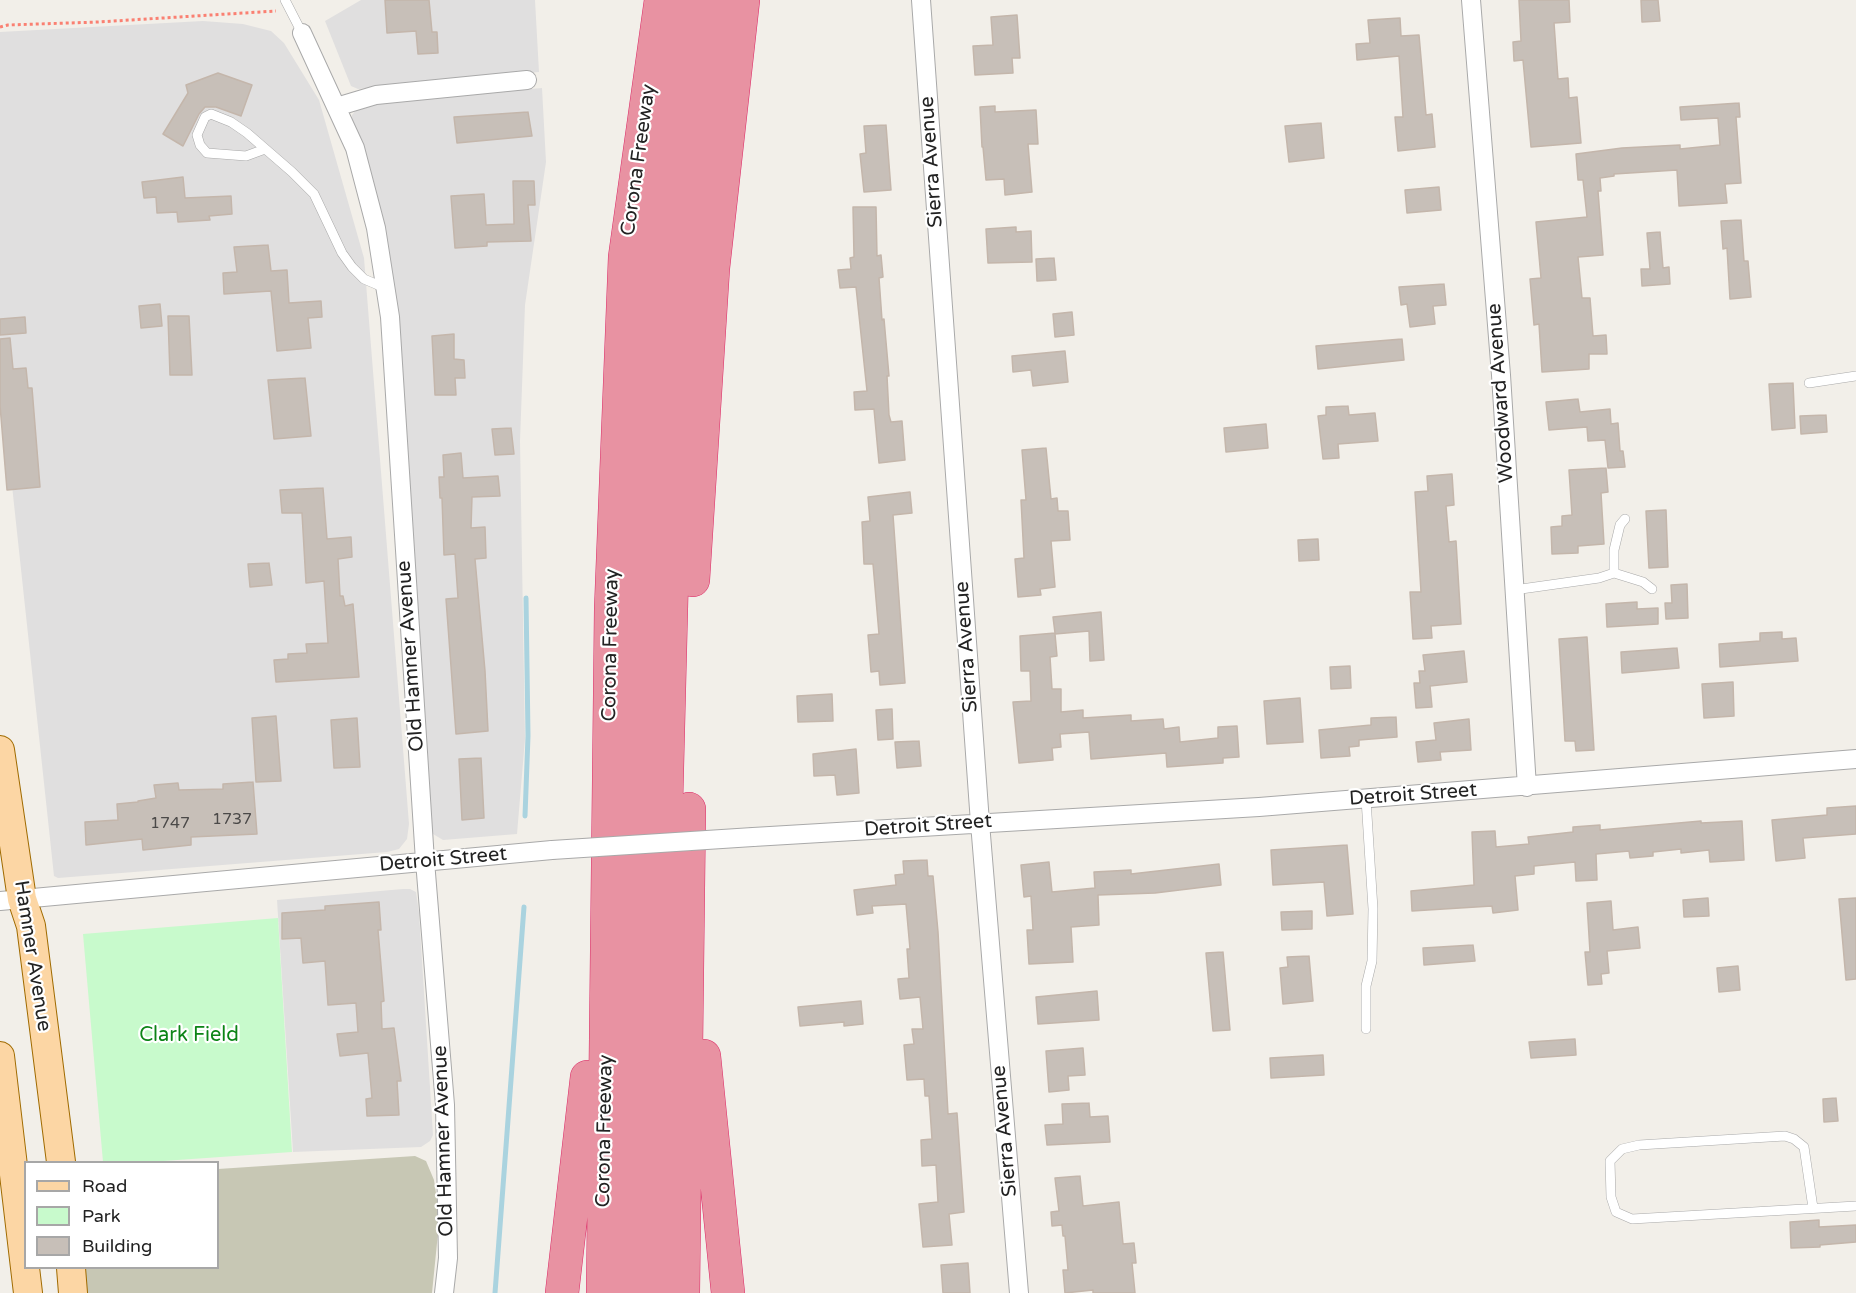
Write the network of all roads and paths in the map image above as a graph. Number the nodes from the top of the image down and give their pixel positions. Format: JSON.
{"nodes":[{"id":1,"x":285,"y":0,"type":"edge"},
{"id":2,"x":661,"y":0,"type":"edge"},
{"id":3,"x":687,"y":0,"type":"edge"},
{"id":4,"x":717,"y":0,"type":"edge"},
{"id":5,"x":743,"y":0,"type":"edge"},
{"id":6,"x":921,"y":0,"type":"edge"},
{"id":7,"x":1471,"y":0,"type":"edge"},
{"id":8,"x":280,"y":11,"type":"dead end"},
{"id":9,"x":0,"y":27,"type":"edge"},
{"id":10,"x":303,"y":33,"type":"joint"},
{"id":11,"x":527,"y":80,"type":"dead end"},
{"id":12,"x":336,"y":107,"type":"junction"},
{"id":13,"x":265,"y":149,"type":"junction"},
{"id":14,"x":385,"y":288,"type":"junction"},
{"id":15,"x":1856,"y":376,"type":"edge"},
{"id":16,"x":1809,"y":383,"type":"dead end"},
{"id":17,"x":1625,"y":519,"type":"dead end"},
{"id":18,"x":1614,"y":573,"type":"junction"},
{"id":19,"x":1652,"y":589,"type":"dead end"},
{"id":20,"x":1514,"y":590,"type":"junction"},
{"id":21,"x":0,"y":750,"type":"edge"},
{"id":22,"x":1856,"y":759,"type":"edge"},
{"id":23,"x":1527,"y":787,"type":"junction"},
{"id":24,"x":1366,"y":799,"type":"junction"},
{"id":25,"x":980,"y":823,"type":"junction"},
{"id":26,"x":425,"y":861,"type":"junction"},
{"id":27,"x":11,"y":900,"type":"edge"},
{"id":28,"x":608,"y":900,"type":"junction"},
{"id":29,"x":688,"y":900,"type":"junction"},
{"id":30,"x":1366,"y":1029,"type":"dead end"},
{"id":31,"x":0,"y":1056,"type":"edge"},
{"id":32,"x":61,"y":1161,"type":"edge"},
{"id":33,"x":1856,"y":1206,"type":"edge"},
{"id":34,"x":1813,"y":1208,"type":"junction"},
{"id":35,"x":24,"y":1259,"type":"edge"},
{"id":36,"x":25,"y":1269,"type":"edge"},
{"id":37,"x":71,"y":1269,"type":"edge"},
{"id":38,"x":28,"y":1293,"type":"edge"},
{"id":39,"x":73,"y":1293,"type":"edge"},
{"id":40,"x":444,"y":1293,"type":"edge"},
{"id":41,"x":562,"y":1293,"type":"edge"},
{"id":42,"x":603,"y":1293,"type":"edge"},
{"id":43,"x":632,"y":1293,"type":"edge"},
{"id":44,"x":658,"y":1293,"type":"edge"},
{"id":45,"x":683,"y":1293,"type":"edge"},
{"id":46,"x":728,"y":1293,"type":"edge"},
{"id":47,"x":1018,"y":1293,"type":"edge"}],
"edges":[{"from":1,"to":10,"type":"lane"},
{"from":2,"to":28,"type":"highway","name":"Corona Freeway"},
{"from":3,"to":43,"type":"highway"},
{"from":4,"to":44,"type":"highway"},
{"from":5,"to":29,"type":"highway"},
{"from":6,"to":25,"type":"street","name":"Sierra Avenue"},
{"from":7,"to":20,"type":"street","name":"Woodward Avenue"},
{"from":8,"to":9,"type":"path"},
{"from":10,"to":12,"type":"street","name":"Old Hamner Avenue"},
{"from":11,"to":12,"type":"street"},
{"from":12,"to":14,"type":"street","name":"Old Hamner Avenue"},
{"from":13,"to":13,"type":"lane"},
{"from":13,"to":14,"type":"lane"},
{"from":14,"to":26,"type":"street","name":"Old Hamner Avenue"},
{"from":15,"to":16,"type":"lane"},
{"from":17,"to":18,"type":"lane"},
{"from":18,"to":19,"type":"lane"},
{"from":18,"to":20,"type":"lane"},
{"from":20,"to":23,"type":"street","name":"Woodward Avenue"},
{"from":21,"to":27,"type":"main road","name":"Hamner Avenue"},
{"from":22,"to":23,"type":"street","name":"Detroit Street"},
{"from":23,"to":24,"type":"street","name":"Detroit Street"},
{"from":24,"to":25,"type":"street","name":"Detroit Street"},
{"from":24,"to":30,"type":"lane"},
{"from":25,"to":26,"type":"street","name":"Detroit Street","bridge":true},
{"from":25,"to":47,"type":"street","name":"Sierra Avenue"},
{"from":26,"to":27,"type":"street","name":"Detroit Street"},
{"from":26,"to":40,"type":"street","name":"Old Hamner Avenue"},
{"from":27,"to":32,"type":"main road","name":"Hamner Avenue"},
{"from":28,"to":41,"type":"highway"},
{"from":28,"to":42,"type":"highway","name":"Corona Freeway"},
{"from":29,"to":45,"type":"highway"},
{"from":29,"to":46,"type":"highway"},
{"from":31,"to":35,"type":"main road"},
{"from":33,"to":34,"type":"lane"},
{"from":34,"to":34,"type":"lane"},
{"from":36,"to":38,"type":"main road"},
{"from":37,"to":39,"type":"main road"}]}
